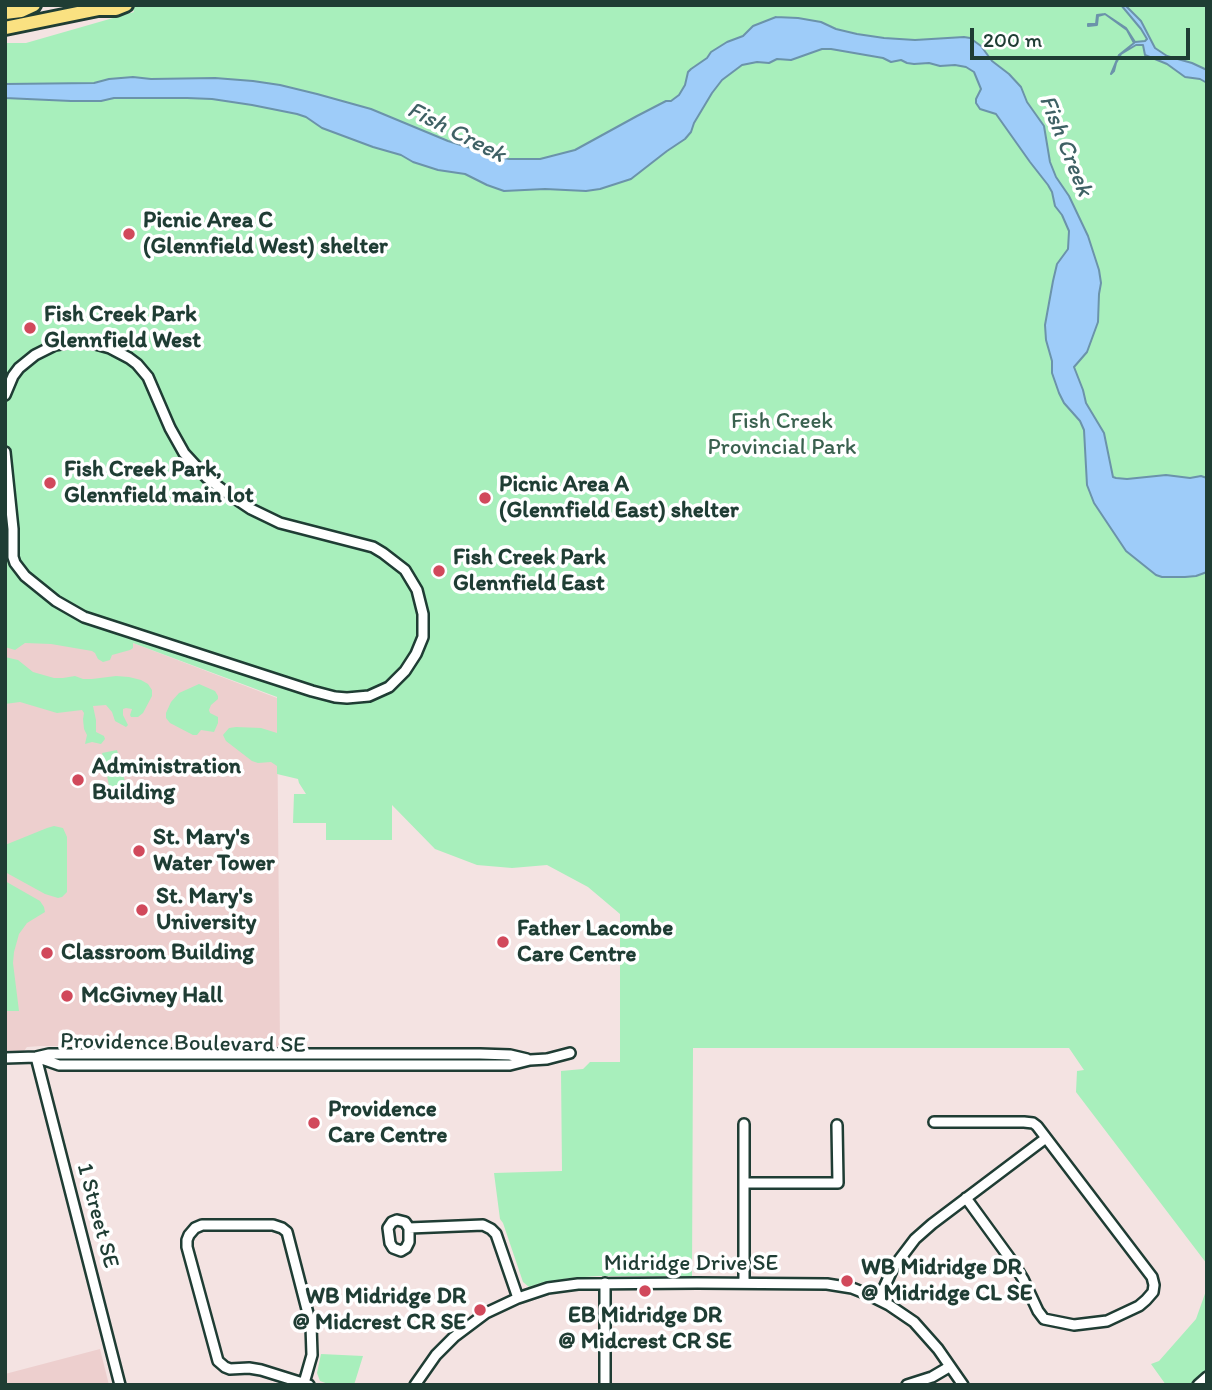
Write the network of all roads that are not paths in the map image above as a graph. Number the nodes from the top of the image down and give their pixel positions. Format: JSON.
{"nodes":[{"id":1,"x":34,"y":5,"type":"edge"},
{"id":2,"x":126,"y":5,"type":"edge"},
{"id":3,"x":102,"y":7,"type":"edge"},
{"id":4,"x":5,"y":13,"type":"edge"},
{"id":5,"x":5,"y":28,"type":"edge"},
{"id":6,"x":5,"y":395,"type":"edge"},
{"id":7,"x":5,"y":452,"type":"edge"},
{"id":8,"x":13,"y":540,"type":"junction"},
{"id":9,"x":5,"y":555,"type":"edge"},
{"id":10,"x":5,"y":564,"type":"edge"},
{"id":11,"x":20,"y":571,"type":"junction"},
{"id":12,"x":570,"y":1053,"type":"dead end"},
{"id":13,"x":36,"y":1057,"type":"junction"},
{"id":14,"x":5,"y":1058,"type":"edge"},
{"id":15,"x":934,"y":1122,"type":"dead end"},
{"id":16,"x":744,"y":1124,"type":"dead end"},
{"id":17,"x":837,"y":1125,"type":"dead end"},
{"id":18,"x":1046,"y":1138,"type":"junction"},
{"id":19,"x":745,"y":1183,"type":"junction"},
{"id":20,"x":966,"y":1198,"type":"junction"},
{"id":21,"x":409,"y":1227,"type":"dead end"},
{"id":22,"x":605,"y":1283,"type":"junction"},
{"id":23,"x":744,"y":1283,"type":"junction"},
{"id":24,"x":518,"y":1298,"type":"junction"},
{"id":25,"x":879,"y":1299,"type":"junction"},
{"id":26,"x":949,"y":1367,"type":"junction"},
{"id":27,"x":306,"y":1384,"type":"edge"},
{"id":28,"x":120,"y":1385,"type":"edge"},
{"id":29,"x":415,"y":1385,"type":"edge"},
{"id":30,"x":605,"y":1385,"type":"edge"},
{"id":31,"x":908,"y":1385,"type":"edge"},
{"id":32,"x":963,"y":1385,"type":"edge"}],
"edges":[{"from":1,"to":4,"type":"highway"},
{"from":2,"to":3,"type":"highway"},
{"from":3,"to":5,"type":"highway"},
{"from":6,"to":11,"type":"street"},
{"from":7,"to":8,"type":"street"},
{"from":8,"to":9,"type":"street"},
{"from":8,"to":11,"type":"street"},
{"from":10,"to":11,"type":"street"},
{"from":12,"to":13,"type":"street","name":"Providence Boulevard SE"},
{"from":13,"to":14,"type":"street","name":"Providence Boulevard SE"},
{"from":13,"to":28,"type":"street","name":"1 Street SE"},
{"from":15,"to":18,"type":"street"},
{"from":16,"to":19,"type":"street"},
{"from":17,"to":19,"type":"street"},
{"from":18,"to":20,"type":"street"},
{"from":18,"to":20,"type":"street"},
{"from":19,"to":23,"type":"street"},
{"from":20,"to":25,"type":"street"},
{"from":21,"to":24,"type":"street"},
{"from":22,"to":23,"type":"street","name":"Midridge Drive SE"},
{"from":22,"to":24,"type":"street","name":"Midridge Drive SE"},
{"from":22,"to":30,"type":"street"},
{"from":23,"to":25,"type":"street","name":"Midridge Drive SE"},
{"from":24,"to":29,"type":"street","name":"Midridge Drive SE"},
{"from":25,"to":26,"type":"street","name":"Midridge Drive SE"},
{"from":26,"to":31,"type":"street"},
{"from":26,"to":32,"type":"street","name":"Midridge Drive SE"},
{"from":27,"to":27,"type":"street"}]}
